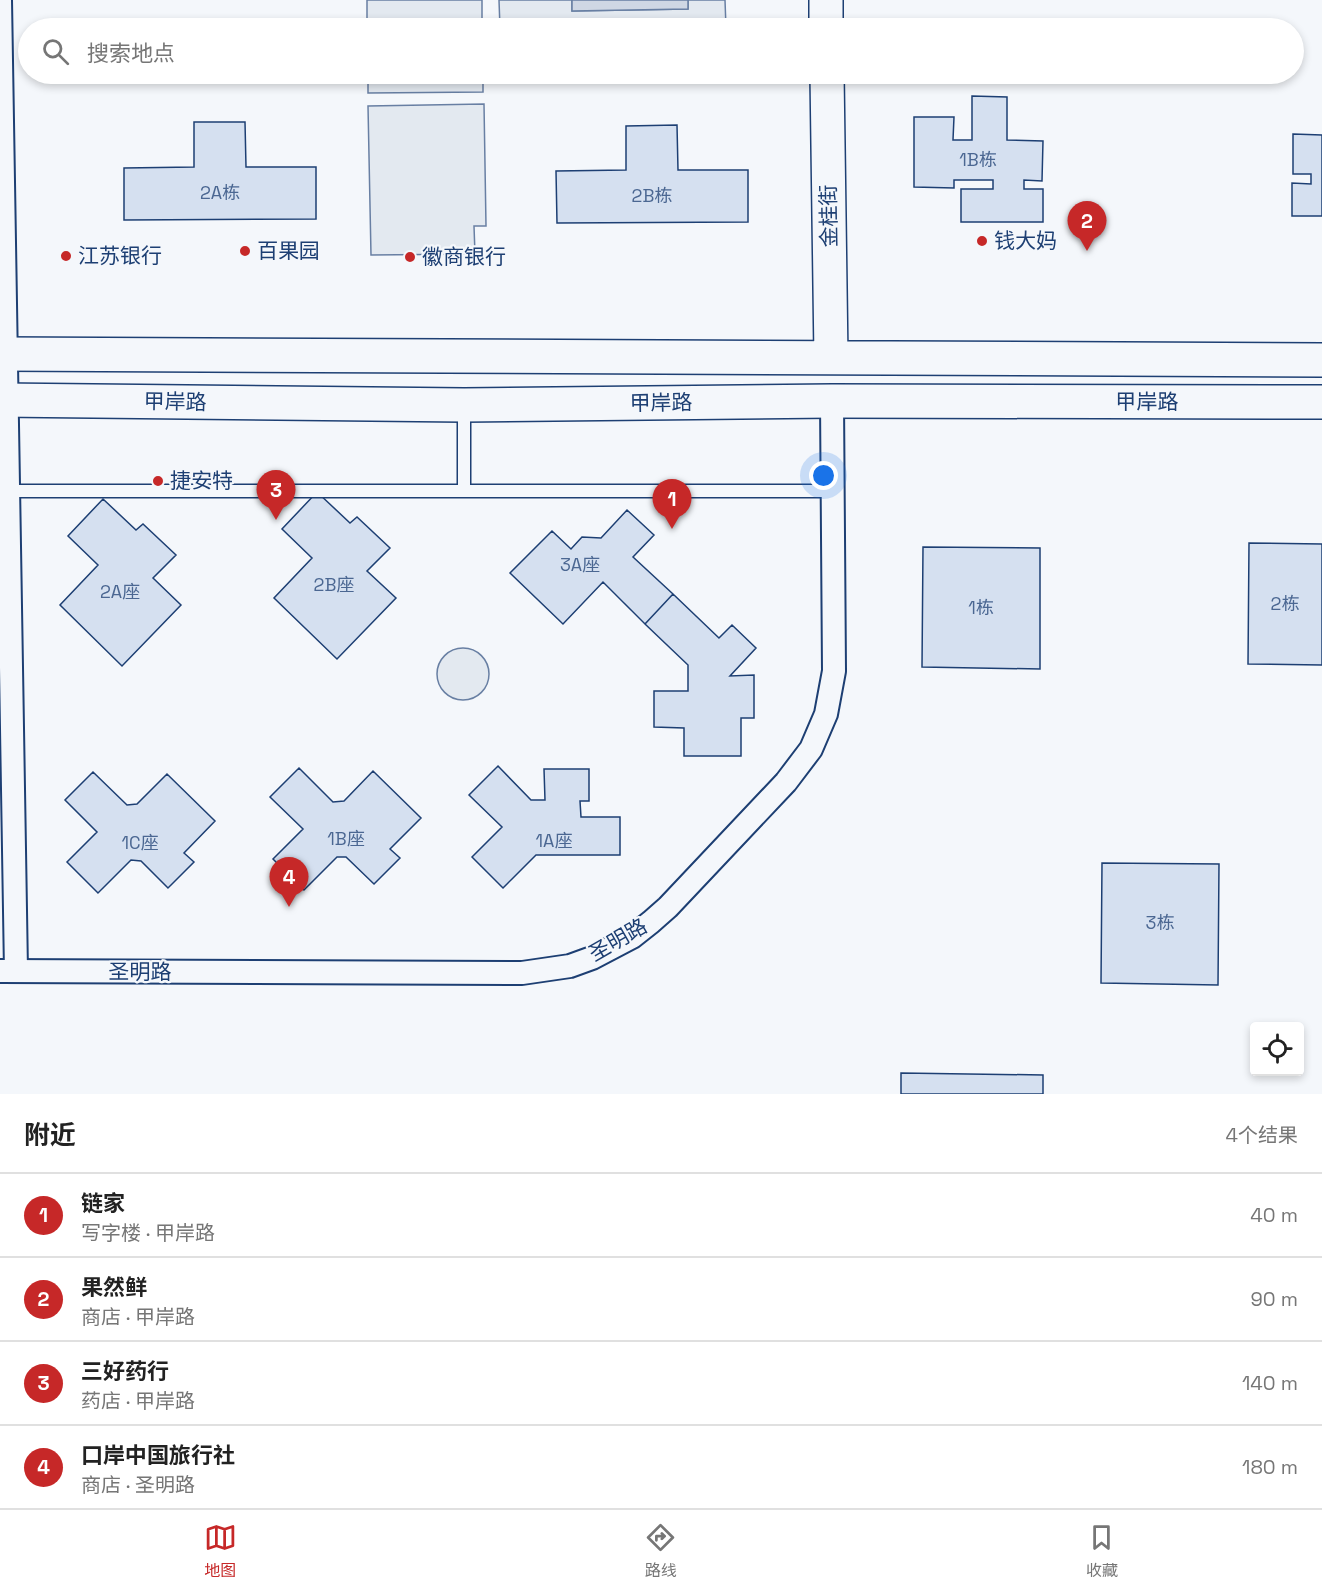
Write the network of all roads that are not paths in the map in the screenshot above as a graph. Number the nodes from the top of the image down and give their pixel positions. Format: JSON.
{"nodes":[{"id":1,"x":0,"y":0,"type":"edge"},
{"id":2,"x":826,"y":0,"type":"edge"},
{"id":3,"x":826,"y":18,"type":"edge"},
{"id":4,"x":827,"y":84,"type":"edge"},
{"id":5,"x":3,"y":354,"type":"edge"},
{"id":6,"x":831,"y":358,"type":"junction"},
{"id":7,"x":1025,"y":358,"type":"junction"},
{"id":8,"x":1322,"y":360,"type":"edge"},
{"id":9,"x":3,"y":400,"type":"edge"},
{"id":10,"x":832,"y":401,"type":"junction"},
{"id":11,"x":1028,"y":402,"type":"junction"},
{"id":12,"x":1322,"y":402,"type":"edge"},
{"id":13,"x":464,"y":405,"type":"junction"},
{"id":14,"x":8,"y":491,"type":"junction"},
{"id":15,"x":464,"y":491,"type":"junction"},
{"id":16,"x":834,"y":491,"type":"junction"},
{"id":17,"x":8,"y":971,"type":"edge"}],
"edges":[{"from":1,"to":5,"type":"street"},
{"from":2,"to":3,"type":"main road"},
{"from":4,"to":6,"type":"main road","name":"金桂街"},
{"from":5,"to":6,"type":"main road","name":"甲岸路"},
{"from":5,"to":9,"type":"street"},
{"from":6,"to":7,"type":"main road","name":"甲岸路"},
{"from":7,"to":8,"type":"main road","name":"甲岸路"},
{"from":7,"to":11,"type":"main road"},
{"from":9,"to":13,"type":"main road","name":"甲岸路"},
{"from":9,"to":14,"type":"street"},
{"from":10,"to":11,"type":"main road","name":"甲岸路"},
{"from":10,"to":13,"type":"main road","name":"甲岸路"},
{"from":10,"to":16,"type":"street","name":"圣明路"},
{"from":11,"to":12,"type":"main road","name":"甲岸路"},
{"from":13,"to":15,"type":"lane"},
{"from":14,"to":15,"type":"lane"},
{"from":14,"to":17,"type":"street"},
{"from":15,"to":16,"type":"lane"},
{"from":16,"to":17,"type":"street","name":"圣明路"}]}
